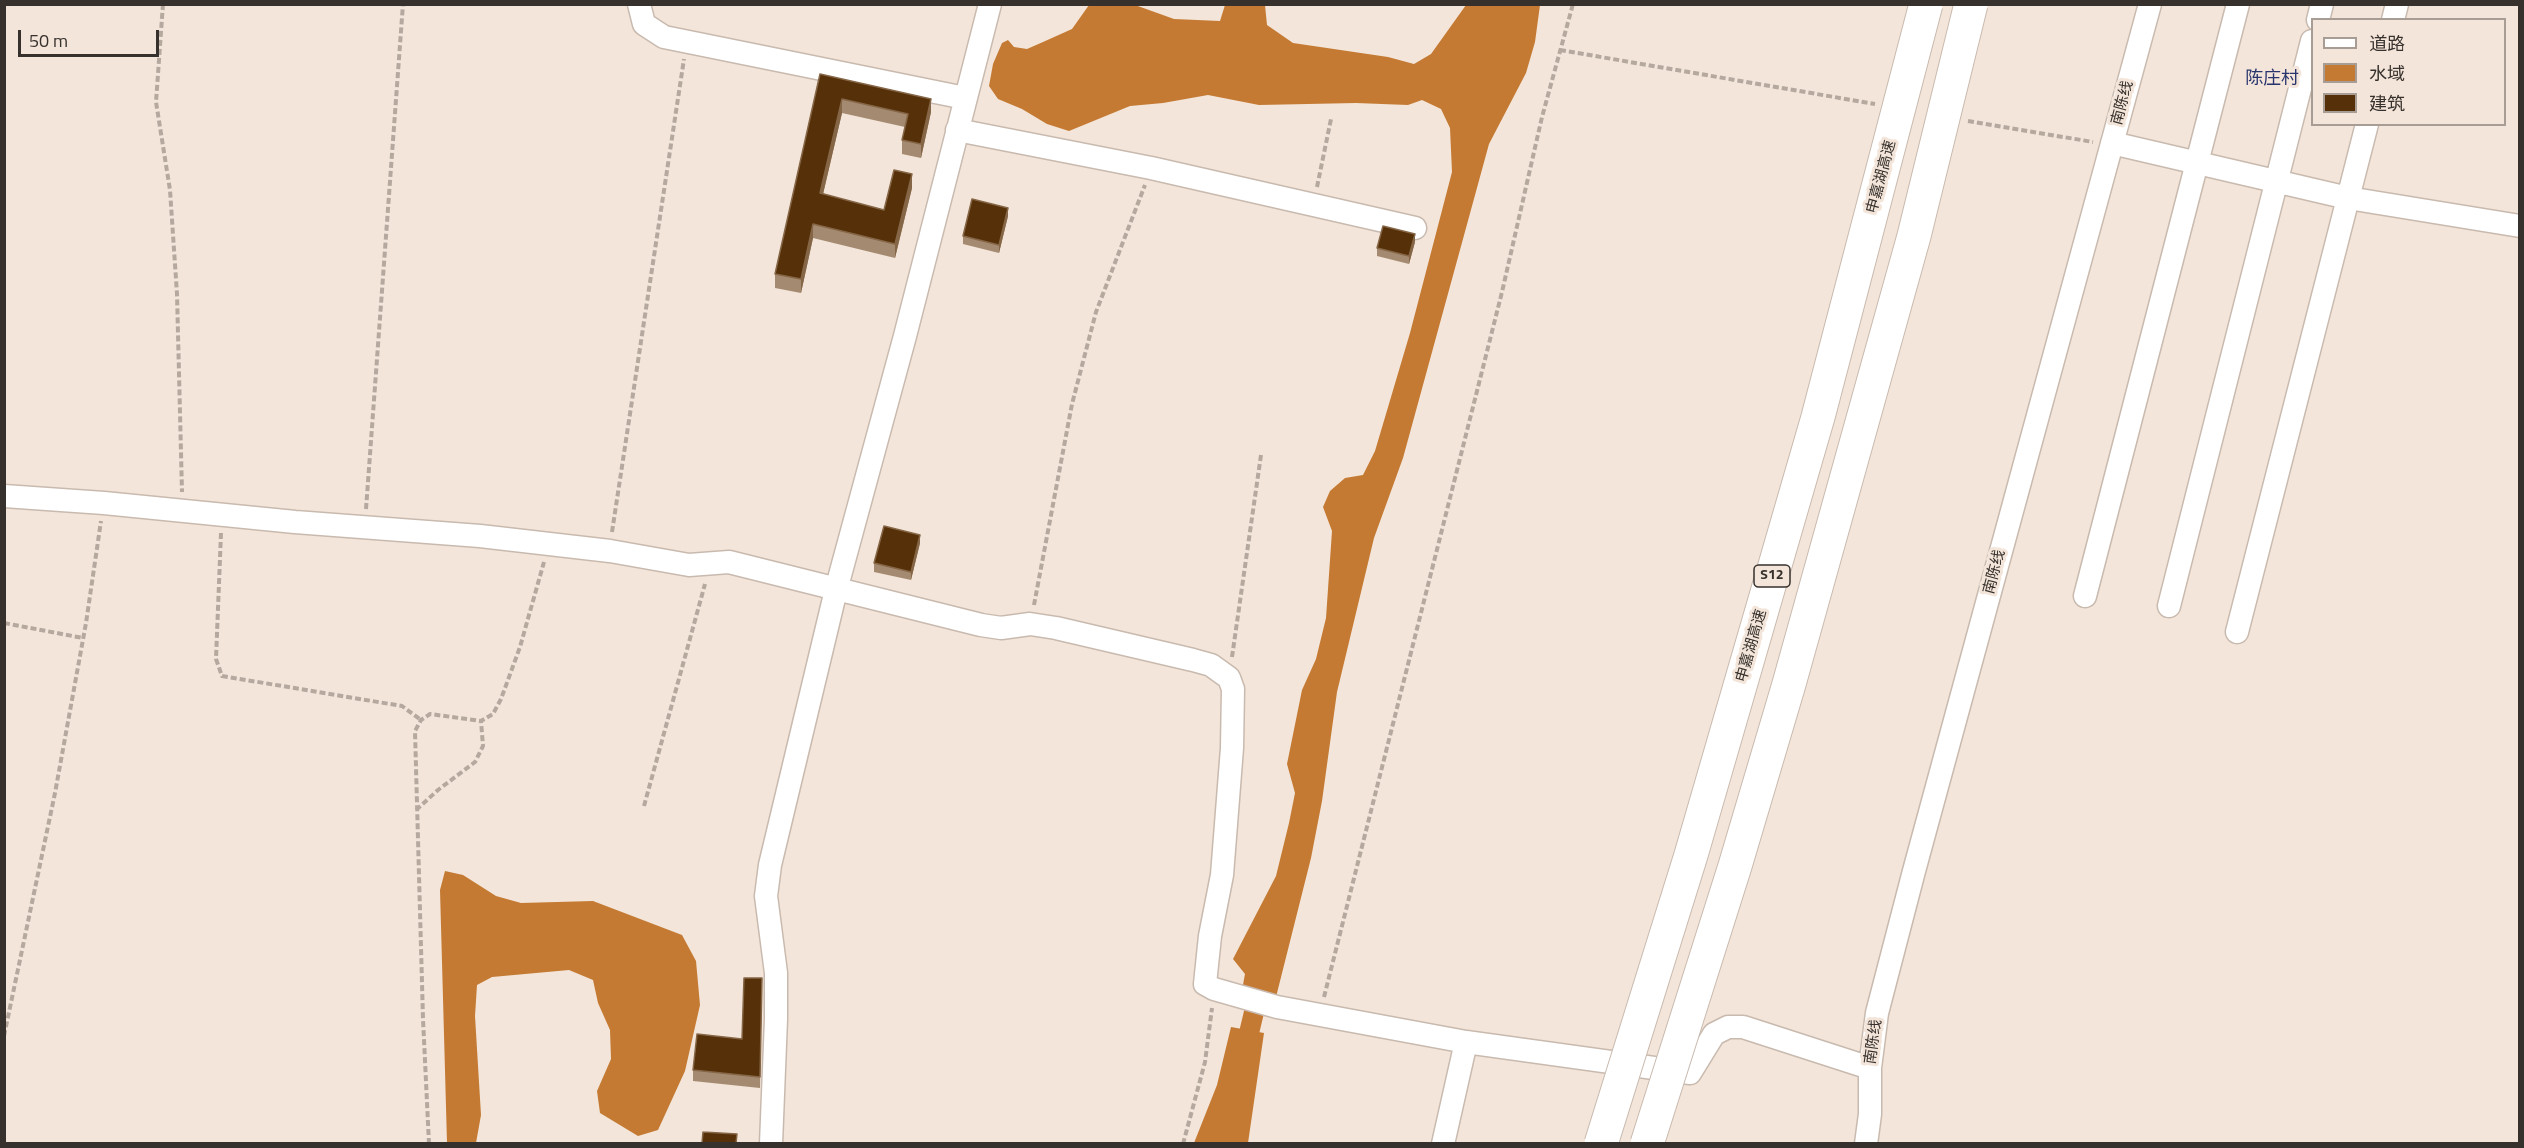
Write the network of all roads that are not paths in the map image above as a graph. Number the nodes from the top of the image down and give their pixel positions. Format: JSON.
{"nodes":[{"id":1,"x":639,"y":4,"type":"edge"},
{"id":2,"x":990,"y":4,"type":"edge"},
{"id":3,"x":1926,"y":4,"type":"edge"},
{"id":4,"x":1971,"y":4,"type":"edge"},
{"id":5,"x":2150,"y":4,"type":"edge"},
{"id":6,"x":2238,"y":4,"type":"edge"},
{"id":7,"x":2311,"y":49,"type":"edge"},
{"id":8,"x":964,"y":98,"type":"junction"},
{"id":9,"x":2366,"y":126,"type":"edge"},
{"id":10,"x":957,"y":130,"type":"junction"},
{"id":11,"x":2112,"y":143,"type":"junction"},
{"id":12,"x":2197,"y":163,"type":"junction"},
{"id":13,"x":2277,"y":182,"type":"junction"},
{"id":14,"x":2348,"y":198,"type":"junction"},
{"id":15,"x":2520,"y":226,"type":"edge"},
{"id":16,"x":1415,"y":228,"type":"dead end"},
{"id":17,"x":4,"y":496,"type":"edge"},
{"id":18,"x":836,"y":590,"type":"junction"},
{"id":19,"x":2085,"y":596,"type":"dead end"},
{"id":20,"x":2169,"y":606,"type":"dead end"},
{"id":21,"x":2237,"y":632,"type":"dead end"},
{"id":22,"x":1466,"y":1042,"type":"junction"},
{"id":23,"x":1870,"y":1068,"type":"junction"},
{"id":24,"x":771,"y":1143,"type":"edge"},
{"id":25,"x":1443,"y":1143,"type":"edge"},
{"id":26,"x":1601,"y":1143,"type":"edge"},
{"id":27,"x":1647,"y":1143,"type":"edge"},
{"id":28,"x":1866,"y":1143,"type":"edge"}],
"edges":[{"from":1,"to":8,"type":"street"},
{"from":2,"to":8,"type":"street"},
{"from":3,"to":26,"type":"highway","name":"申嘉湖高速","number":"S12","bridge":true},
{"from":4,"to":27,"type":"highway","bridge":true},
{"from":5,"to":11,"type":"street","name":"南陈线"},
{"from":6,"to":12,"type":"street"},
{"from":7,"to":13,"type":"street"},
{"from":8,"to":10,"type":"street"},
{"from":9,"to":14,"type":"street"},
{"from":10,"to":16,"type":"street"},
{"from":10,"to":18,"type":"street"},
{"from":11,"to":12,"type":"street"},
{"from":11,"to":23,"type":"street","name":"南陈线"},
{"from":12,"to":13,"type":"street"},
{"from":12,"to":19,"type":"street"},
{"from":13,"to":14,"type":"street"},
{"from":13,"to":20,"type":"street"},
{"from":14,"to":15,"type":"street"},
{"from":14,"to":21,"type":"street"},
{"from":17,"to":18,"type":"street"},
{"from":18,"to":22,"type":"street"},
{"from":18,"to":24,"type":"street"},
{"from":22,"to":23,"type":"street"},
{"from":22,"to":25,"type":"street"},
{"from":23,"to":28,"type":"street","name":"南陈线"}]}
